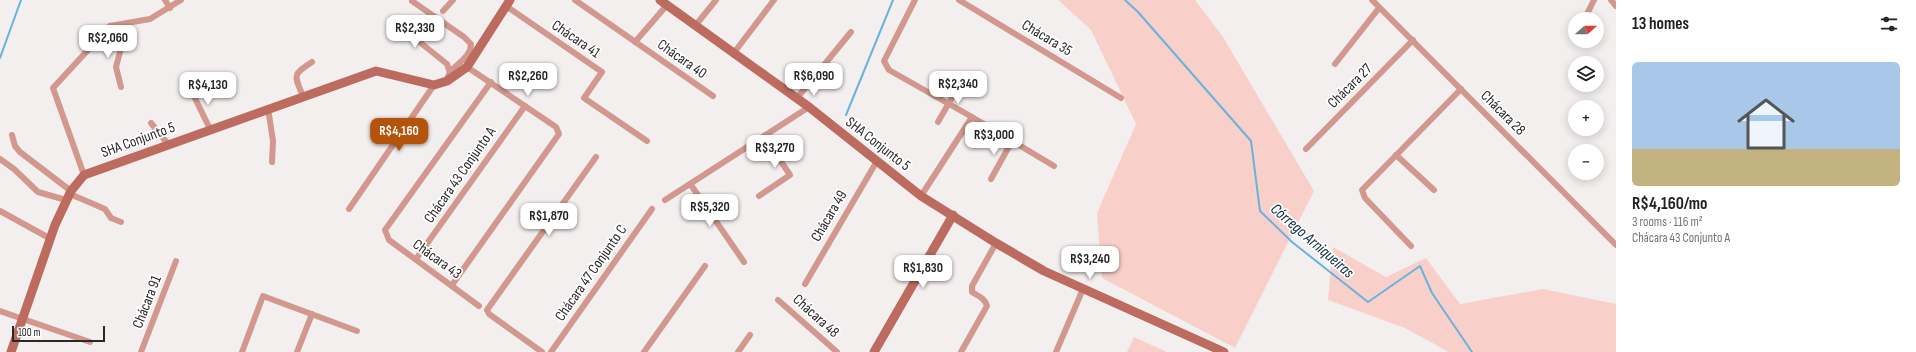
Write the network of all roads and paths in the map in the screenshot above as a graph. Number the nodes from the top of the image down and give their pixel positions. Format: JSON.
{"nodes":[{"id":1,"x":165,"y":0,"type":"edge"},
{"id":2,"x":181,"y":0,"type":"edge"},
{"id":3,"x":453,"y":0,"type":"edge"},
{"id":4,"x":575,"y":0,"type":"edge"},
{"id":5,"x":716,"y":0,"type":"edge"},
{"id":6,"x":774,"y":0,"type":"edge"},
{"id":7,"x":915,"y":0,"type":"edge"},
{"id":8,"x":1372,"y":0,"type":"edge"},
{"id":9,"x":1594,"y":0,"type":"edge"},
{"id":10,"x":1611,"y":0,"type":"edge"},
{"id":11,"x":412,"y":1,"type":"edge"},
{"id":12,"x":662,"y":1,"type":"edge"},
{"id":13,"x":962,"y":1,"type":"edge"},
{"id":14,"x":508,"y":3,"type":"edge"},
{"id":15,"x":1616,"y":6,"type":"edge"},
{"id":16,"x":170,"y":8,"type":"junction"},
{"id":17,"x":1379,"y":8,"type":"junction"},
{"id":18,"x":443,"y":11,"type":"dead end"},
{"id":19,"x":1588,"y":12,"type":"edge"},
{"id":20,"x":391,"y":19,"type":"dead end"},
{"id":21,"x":110,"y":26,"type":"junction"},
{"id":22,"x":695,"y":26,"type":"junction"},
{"id":23,"x":851,"y":32,"type":"dead end"},
{"id":24,"x":1413,"y":40,"type":"junction"},
{"id":25,"x":636,"y":42,"type":"junction"},
{"id":26,"x":733,"y":54,"type":"junction"},
{"id":27,"x":312,"y":62,"type":"dead end"},
{"id":28,"x":1335,"y":64,"type":"dead end"},
{"id":29,"x":467,"y":67,"type":"junction"},
{"id":30,"x":448,"y":77,"type":"junction"},
{"id":31,"x":962,"y":80,"type":"dead end"},
{"id":32,"x":490,"y":82,"type":"junction"},
{"id":33,"x":434,"y":85,"type":"junction"},
{"id":34,"x":121,"y":87,"type":"dead end"},
{"id":35,"x":1461,"y":89,"type":"junction"},
{"id":36,"x":191,"y":90,"type":"dead end"},
{"id":37,"x":303,"y":96,"type":"junction"},
{"id":38,"x":713,"y":96,"type":"dead end"},
{"id":39,"x":797,"y":98,"type":"junction"},
{"id":40,"x":1121,"y":98,"type":"dead end"},
{"id":41,"x":949,"y":103,"type":"junction"},
{"id":42,"x":525,"y":106,"type":"junction"},
{"id":43,"x":809,"y":107,"type":"junction"},
{"id":44,"x":268,"y":108,"type":"junction"},
{"id":45,"x":972,"y":117,"type":"junction"},
{"id":46,"x":938,"y":122,"type":"dead end"},
{"id":47,"x":151,"y":123,"type":"dead end"},
{"id":48,"x":210,"y":129,"type":"junction"},
{"id":49,"x":12,"y":135,"type":"dead end"},
{"id":50,"x":764,"y":136,"type":"junction"},
{"id":51,"x":647,"y":141,"type":"dead end"},
{"id":52,"x":1012,"y":141,"type":"junction"},
{"id":53,"x":168,"y":144,"type":"junction"},
{"id":54,"x":1306,"y":149,"type":"dead end"},
{"id":55,"x":1396,"y":155,"type":"junction"},
{"id":56,"x":596,"y":157,"type":"dead end"},
{"id":57,"x":0,"y":159,"type":"edge"},
{"id":58,"x":877,"y":161,"type":"junction"},
{"id":59,"x":272,"y":162,"type":"dead end"},
{"id":60,"x":1054,"y":166,"type":"dead end"},
{"id":61,"x":84,"y":175,"type":"junction"},
{"id":62,"x":991,"y":179,"type":"dead end"},
{"id":63,"x":691,"y":185,"type":"junction"},
{"id":64,"x":1434,"y":190,"type":"dead end"},
{"id":65,"x":69,"y":195,"type":"junction"},
{"id":66,"x":759,"y":196,"type":"dead end"},
{"id":67,"x":921,"y":196,"type":"junction"},
{"id":68,"x":666,"y":200,"type":"dead end"},
{"id":69,"x":349,"y":209,"type":"dead end"},
{"id":70,"x":652,"y":209,"type":"dead end"},
{"id":71,"x":0,"y":210,"type":"edge"},
{"id":72,"x":953,"y":216,"type":"junction"},
{"id":73,"x":121,"y":222,"type":"dead end"},
{"id":74,"x":385,"y":230,"type":"joint"},
{"id":75,"x":51,"y":239,"type":"junction"},
{"id":76,"x":996,"y":243,"type":"junction"},
{"id":77,"x":1616,"y":245,"type":"edge"},
{"id":78,"x":1411,"y":246,"type":"dead end"},
{"id":79,"x":416,"y":259,"type":"junction"},
{"id":80,"x":176,"y":261,"type":"dead end"},
{"id":81,"x":744,"y":262,"type":"dead end"},
{"id":82,"x":704,"y":266,"type":"dead end"},
{"id":83,"x":805,"y":284,"type":"dead end"},
{"id":84,"x":452,"y":285,"type":"junction"},
{"id":85,"x":1083,"y":289,"type":"junction"},
{"id":86,"x":778,"y":300,"type":"dead end"},
{"id":87,"x":479,"y":306,"type":"dead end"},
{"id":88,"x":0,"y":311,"type":"edge"},
{"id":89,"x":312,"y":314,"type":"junction"},
{"id":90,"x":23,"y":318,"type":"junction"},
{"id":91,"x":357,"y":331,"type":"dead end"},
{"id":92,"x":750,"y":335,"type":"dead end"},
{"id":93,"x":90,"y":342,"type":"dead end"},
{"id":94,"x":11,"y":352,"type":"edge"},
{"id":95,"x":141,"y":352,"type":"edge"},
{"id":96,"x":242,"y":352,"type":"edge"},
{"id":97,"x":297,"y":352,"type":"edge"},
{"id":98,"x":542,"y":352,"type":"edge"},
{"id":99,"x":551,"y":352,"type":"edge"},
{"id":100,"x":644,"y":352,"type":"edge"},
{"id":101,"x":738,"y":352,"type":"edge"},
{"id":102,"x":837,"y":352,"type":"edge"},
{"id":103,"x":874,"y":352,"type":"edge"},
{"id":104,"x":961,"y":352,"type":"edge"},
{"id":105,"x":1056,"y":352,"type":"edge"},
{"id":106,"x":1224,"y":352,"type":"edge"}],
"edges":[{"from":1,"to":16,"type":"street"},
{"from":2,"to":16,"type":"street"},
{"from":3,"to":18,"type":"street"},
{"from":4,"to":25,"type":"street","name":"Chácara 40"},
{"from":5,"to":22,"type":"street"},
{"from":6,"to":26,"type":"street"},
{"from":7,"to":41,"type":"street"},
{"from":8,"to":17,"type":"street","name":"Chácara 28"},
{"from":9,"to":19,"type":"street"},
{"from":10,"to":15,"type":"street"},
{"from":11,"to":30,"type":"street"},
{"from":12,"to":22,"type":"street","name":"SHA Conjunto 5"},
{"from":12,"to":25,"type":"street","name":"Chácara 40"},
{"from":13,"to":40,"type":"street","name":"Chácara 35"},
{"from":14,"to":29,"type":"street","name":"SHA Conjunto 5"},
{"from":14,"to":51,"type":"street","name":"Chácara 41"},
{"from":16,"to":21,"type":"street"},
{"from":17,"to":24,"type":"street","name":"Chácara 28"},
{"from":17,"to":28,"type":"street"},
{"from":20,"to":30,"type":"street"},
{"from":21,"to":34,"type":"street"},
{"from":21,"to":61,"type":"street"},
{"from":22,"to":26,"type":"street","name":"SHA Conjunto 5"},
{"from":23,"to":39,"type":"street"},
{"from":24,"to":35,"type":"street","name":"Chácara 28"},
{"from":24,"to":54,"type":"street","name":"Chácara 27"},
{"from":25,"to":38,"type":"street","name":"Chácara 40"},
{"from":26,"to":39,"type":"street","name":"SHA Conjunto 5"},
{"from":27,"to":37,"type":"street"},
{"from":29,"to":30,"type":"street","name":"SHA Conjunto 5"},
{"from":29,"to":32,"type":"street"},
{"from":30,"to":33,"type":"street","name":"SHA Conjunto 5"},
{"from":31,"to":41,"type":"street"},
{"from":32,"to":42,"type":"street"},
{"from":32,"to":74,"type":"street","name":"Chácara 43 Conjunto A"},
{"from":33,"to":37,"type":"street","name":"SHA Conjunto 5"},
{"from":33,"to":69,"type":"street"},
{"from":35,"to":55,"type":"street"},
{"from":35,"to":77,"type":"street","name":"Chácara 28"},
{"from":36,"to":48,"type":"street"},
{"from":37,"to":44,"type":"street","name":"SHA Conjunto 5"},
{"from":39,"to":43,"type":"street","name":"SHA Conjunto 5"},
{"from":41,"to":45,"type":"street"},
{"from":41,"to":46,"type":"street"},
{"from":42,"to":79,"type":"street","name":"Chácara 43 Conjunto A"},
{"from":42,"to":84,"type":"street"},
{"from":43,"to":50,"type":"street"},
{"from":43,"to":58,"type":"street","name":"SHA Conjunto 5"},
{"from":44,"to":48,"type":"street","name":"SHA Conjunto 5"},
{"from":44,"to":59,"type":"street"},
{"from":45,"to":52,"type":"street"},
{"from":45,"to":67,"type":"street"},
{"from":47,"to":53,"type":"street"},
{"from":48,"to":53,"type":"street","name":"SHA Conjunto 5"},
{"from":49,"to":65,"type":"street"},
{"from":50,"to":63,"type":"street"},
{"from":50,"to":66,"type":"street"},
{"from":52,"to":60,"type":"street"},
{"from":52,"to":62,"type":"street"},
{"from":53,"to":61,"type":"street","name":"SHA Conjunto 5"},
{"from":55,"to":64,"type":"street"},
{"from":55,"to":78,"type":"street"},
{"from":56,"to":98,"type":"street"},
{"from":57,"to":65,"type":"street"},
{"from":58,"to":67,"type":"street","name":"SHA Conjunto 5"},
{"from":58,"to":83,"type":"street","name":"Chácara 49"},
{"from":61,"to":65,"type":"street","name":"SHA Conjunto 5"},
{"from":63,"to":68,"type":"street"},
{"from":63,"to":81,"type":"street"},
{"from":65,"to":73,"type":"street"},
{"from":65,"to":75,"type":"street","name":"SHA Conjunto 5"},
{"from":67,"to":72,"type":"street","name":"SHA Conjunto 5"},
{"from":70,"to":99,"type":"street","name":"Chácara 47 Conjunto C"},
{"from":71,"to":75,"type":"street"},
{"from":72,"to":76,"type":"street","name":"SHA Conjunto 5"},
{"from":72,"to":103,"type":"street"},
{"from":74,"to":79,"type":"street","name":"Chácara 43"},
{"from":75,"to":90,"type":"street","name":"SHA Conjunto 5"},
{"from":76,"to":85,"type":"street","name":"SHA Conjunto 5"},
{"from":76,"to":104,"type":"street"},
{"from":79,"to":84,"type":"street","name":"Chácara 43"},
{"from":80,"to":95,"type":"street","name":"Chácara 91"},
{"from":82,"to":100,"type":"street"},
{"from":84,"to":87,"type":"street","name":"Chácara 43"},
{"from":85,"to":105,"type":"street"},
{"from":85,"to":106,"type":"street","name":"SHA Conjunto 5"},
{"from":86,"to":102,"type":"street","name":"Chácara 48"},
{"from":88,"to":90,"type":"street"},
{"from":89,"to":91,"type":"street"},
{"from":89,"to":96,"type":"street"},
{"from":89,"to":97,"type":"street"},
{"from":90,"to":93,"type":"street"},
{"from":90,"to":94,"type":"street","name":"SHA Conjunto 5"},
{"from":92,"to":101,"type":"street"}]}
